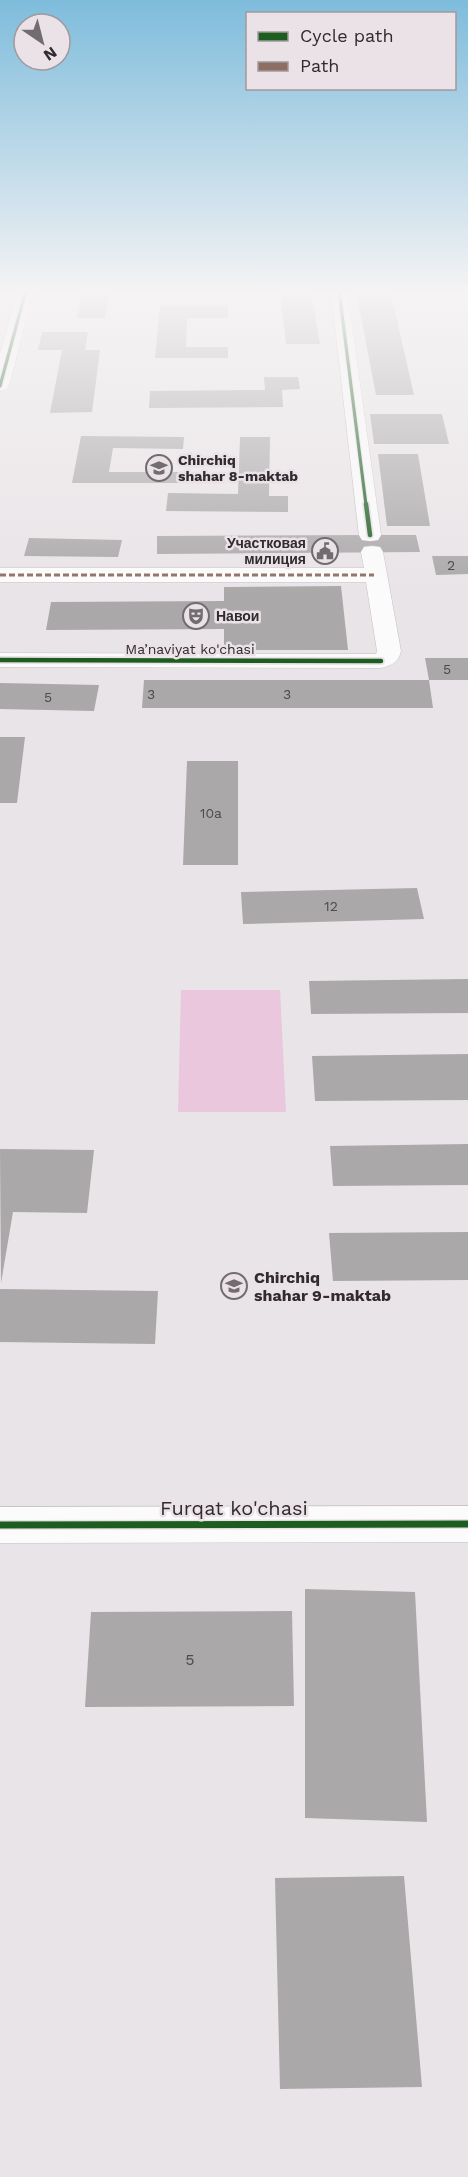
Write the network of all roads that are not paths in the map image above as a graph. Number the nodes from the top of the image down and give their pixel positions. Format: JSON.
{"nodes":[{"id":1,"x":352,"y":392,"type":"edge"},
{"id":2,"x":372,"y":554,"type":"junction"},
{"id":3,"x":0,"y":575,"type":"edge"},
{"id":4,"x":0,"y":660,"type":"edge"},
{"id":5,"x":468,"y":1524,"type":"edge"},
{"id":6,"x":0,"y":1525,"type":"edge"}],
"edges":[{"from":1,"to":2,"type":"street"},
{"from":2,"to":3,"type":"street"},
{"from":2,"to":4,"type":"street","name":"Ma’naviyat ko'chasi"},
{"from":5,"to":6,"type":"street","name":"Furqat ko'chasi"}]}
